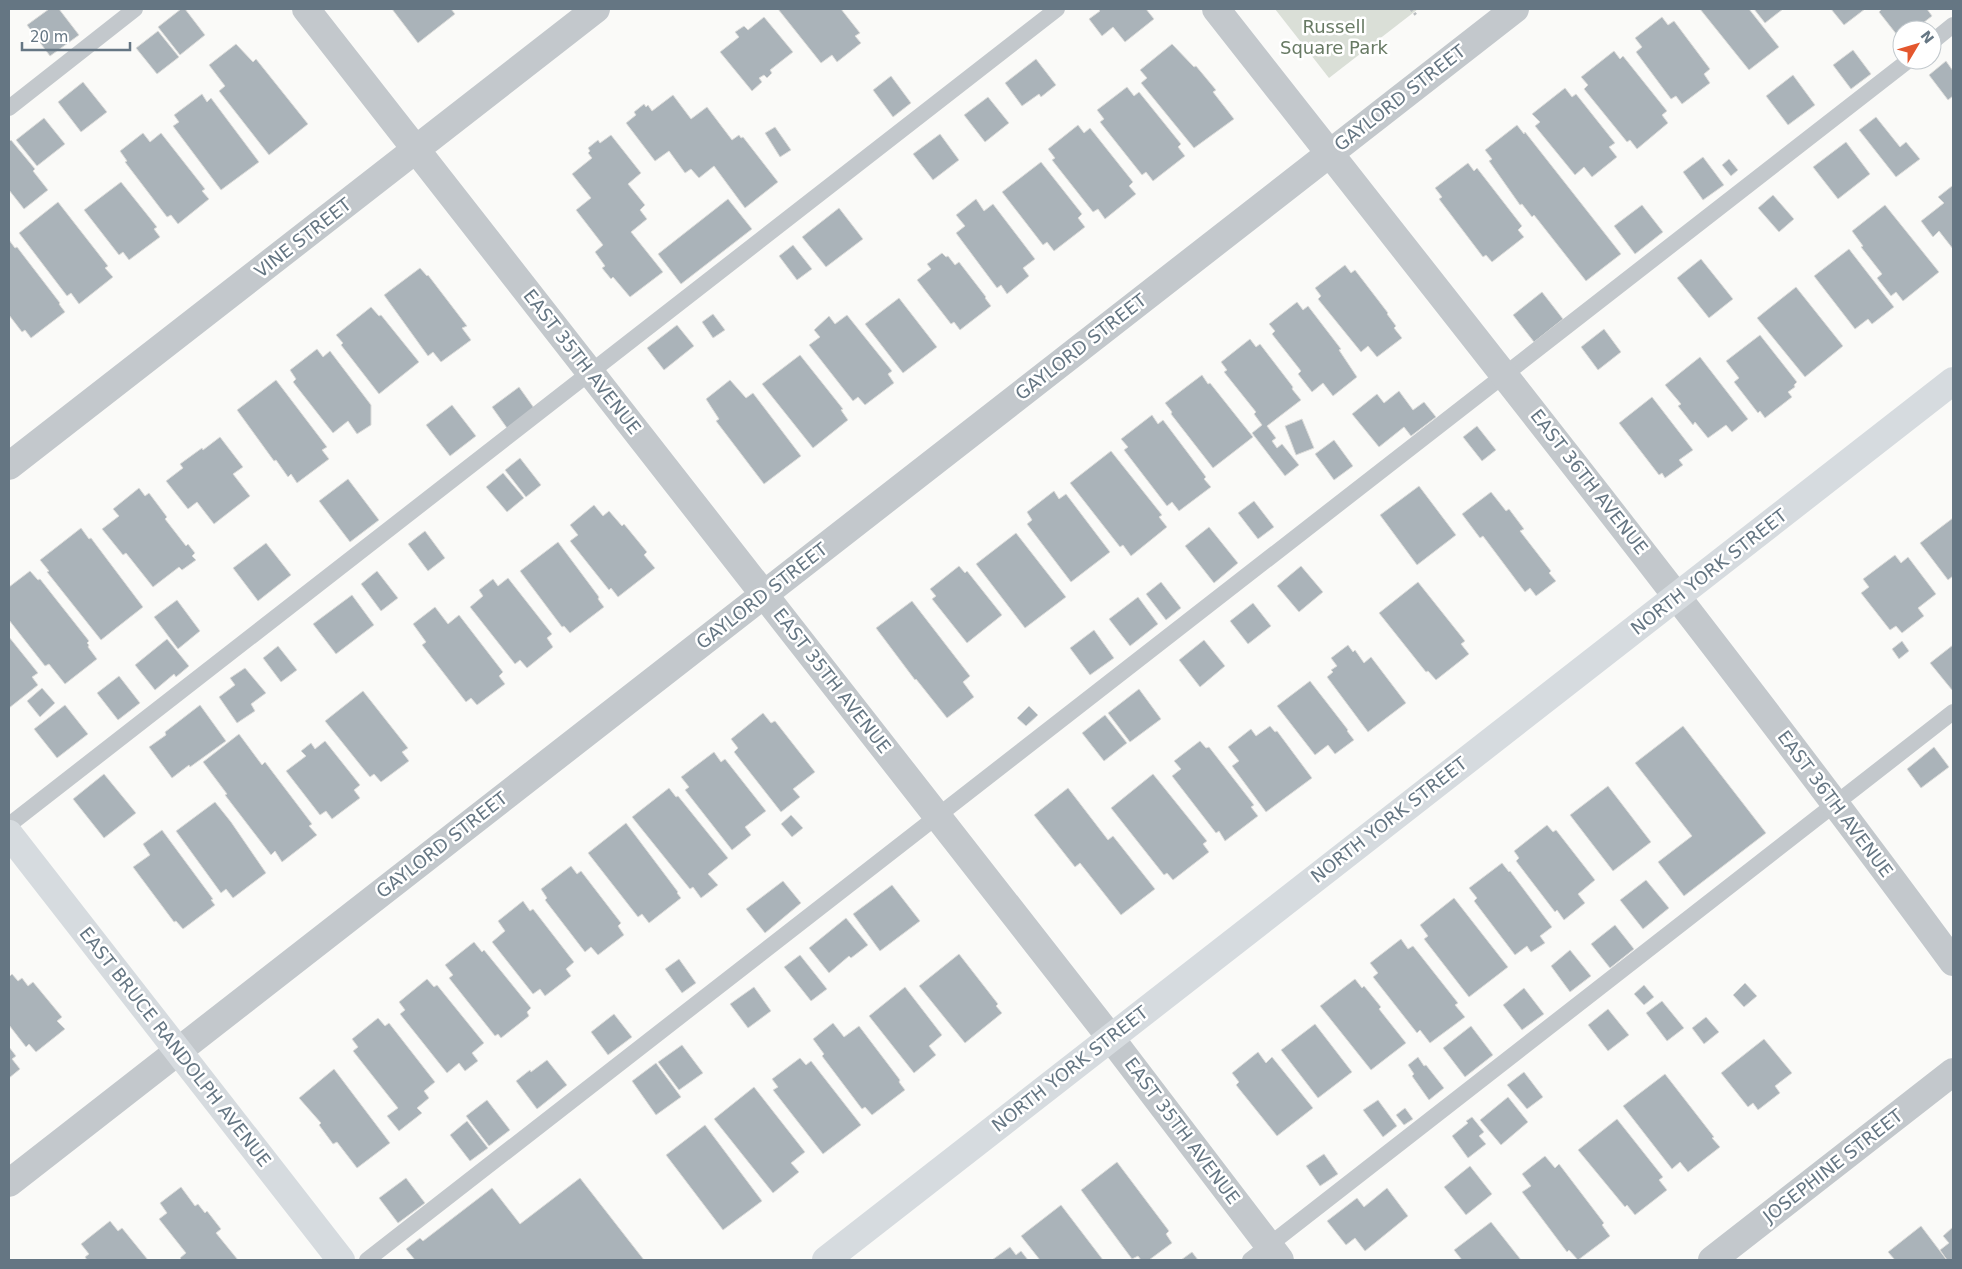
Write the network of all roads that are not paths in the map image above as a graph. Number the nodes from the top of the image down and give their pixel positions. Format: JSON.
{"nodes":[{"id":1,"x":136,"y":9,"type":"edge"},
{"id":2,"x":306,"y":9,"type":"edge"},
{"id":3,"x":596,"y":9,"type":"edge"},
{"id":4,"x":1057,"y":9,"type":"edge"},
{"id":5,"x":1216,"y":9,"type":"edge"},
{"id":6,"x":1515,"y":9,"type":"edge"},
{"id":7,"x":1953,"y":25,"type":"edge"},
{"id":8,"x":1942,"y":34,"type":"edge"},
{"id":9,"x":1896,"y":70,"type":"edge"},
{"id":10,"x":9,"y":108,"type":"edge"},
{"id":11,"x":416,"y":149,"type":"junction"},
{"id":12,"x":1329,"y":153,"type":"junction"},
{"id":13,"x":590,"y":373,"type":"junction"},
{"id":14,"x":1505,"y":374,"type":"junction"},
{"id":15,"x":1953,"y":381,"type":"edge"},
{"id":16,"x":9,"y":466,"type":"edge"},
{"id":17,"x":764,"y":594,"type":"junction"},
{"id":18,"x":1677,"y":596,"type":"junction"},
{"id":19,"x":1953,"y":712,"type":"edge"},
{"id":20,"x":1836,"y":804,"type":"junction"},
{"id":21,"x":937,"y":817,"type":"junction"},
{"id":22,"x":9,"y":825,"type":"edge"},
{"id":23,"x":9,"y":834,"type":"edge"},
{"id":24,"x":1953,"y":962,"type":"edge"},
{"id":25,"x":1110,"y":1037,"type":"junction"},
{"id":26,"x":178,"y":1050,"type":"junction"},
{"id":27,"x":1953,"y":1072,"type":"edge"},
{"id":28,"x":9,"y":1183,"type":"edge"},
{"id":29,"x":1267,"y":1255,"type":"edge"},
{"id":30,"x":341,"y":1260,"type":"edge"},
{"id":31,"x":367,"y":1260,"type":"edge"},
{"id":32,"x":826,"y":1260,"type":"edge"},
{"id":33,"x":1712,"y":1260,"type":"edge"}],
"edges":[{"from":1,"to":10,"type":"lane"},
{"from":2,"to":11,"type":"street","name":"EAST 35TH AVENUE"},
{"from":3,"to":11,"type":"street","name":"VINE STREET"},
{"from":4,"to":13,"type":"lane"},
{"from":5,"to":12,"type":"street","name":"EAST 36TH AVENUE"},
{"from":6,"to":12,"type":"street","name":"GAYLORD STREET"},
{"from":7,"to":8,"type":"lane"},
{"from":9,"to":14,"type":"lane"},
{"from":11,"to":13,"type":"street","name":"EAST 35TH AVENUE"},
{"from":11,"to":16,"type":"street","name":"VINE STREET"},
{"from":12,"to":14,"type":"street","name":"EAST 36TH AVENUE"},
{"from":12,"to":17,"type":"street","name":"GAYLORD STREET"},
{"from":13,"to":17,"type":"street","name":"EAST 35TH AVENUE"},
{"from":13,"to":22,"type":"lane"},
{"from":14,"to":18,"type":"street","name":"EAST 36TH AVENUE"},
{"from":14,"to":21,"type":"lane"},
{"from":15,"to":18,"type":"main road","name":"NORTH YORK STREET"},
{"from":17,"to":21,"type":"street","name":"EAST 35TH AVENUE"},
{"from":17,"to":26,"type":"street","name":"GAYLORD STREET"},
{"from":18,"to":20,"type":"street","name":"EAST 36TH AVENUE"},
{"from":18,"to":25,"type":"main road","name":"NORTH YORK STREET"},
{"from":19,"to":20,"type":"lane"},
{"from":20,"to":24,"type":"street","name":"EAST 36TH AVENUE"},
{"from":20,"to":29,"type":"lane"},
{"from":21,"to":25,"type":"street","name":"EAST 35TH AVENUE"},
{"from":21,"to":31,"type":"lane"},
{"from":23,"to":26,"type":"main road","name":"EAST BRUCE RANDOLPH AVENUE"},
{"from":25,"to":29,"type":"street","name":"EAST 35TH AVENUE"},
{"from":25,"to":32,"type":"main road","name":"NORTH YORK STREET"},
{"from":26,"to":28,"type":"street","name":"GAYLORD STREET"},
{"from":26,"to":30,"type":"main road","name":"EAST BRUCE RANDOLPH AVENUE"},
{"from":27,"to":33,"type":"street","name":"JOSEPHINE STREET"}]}
